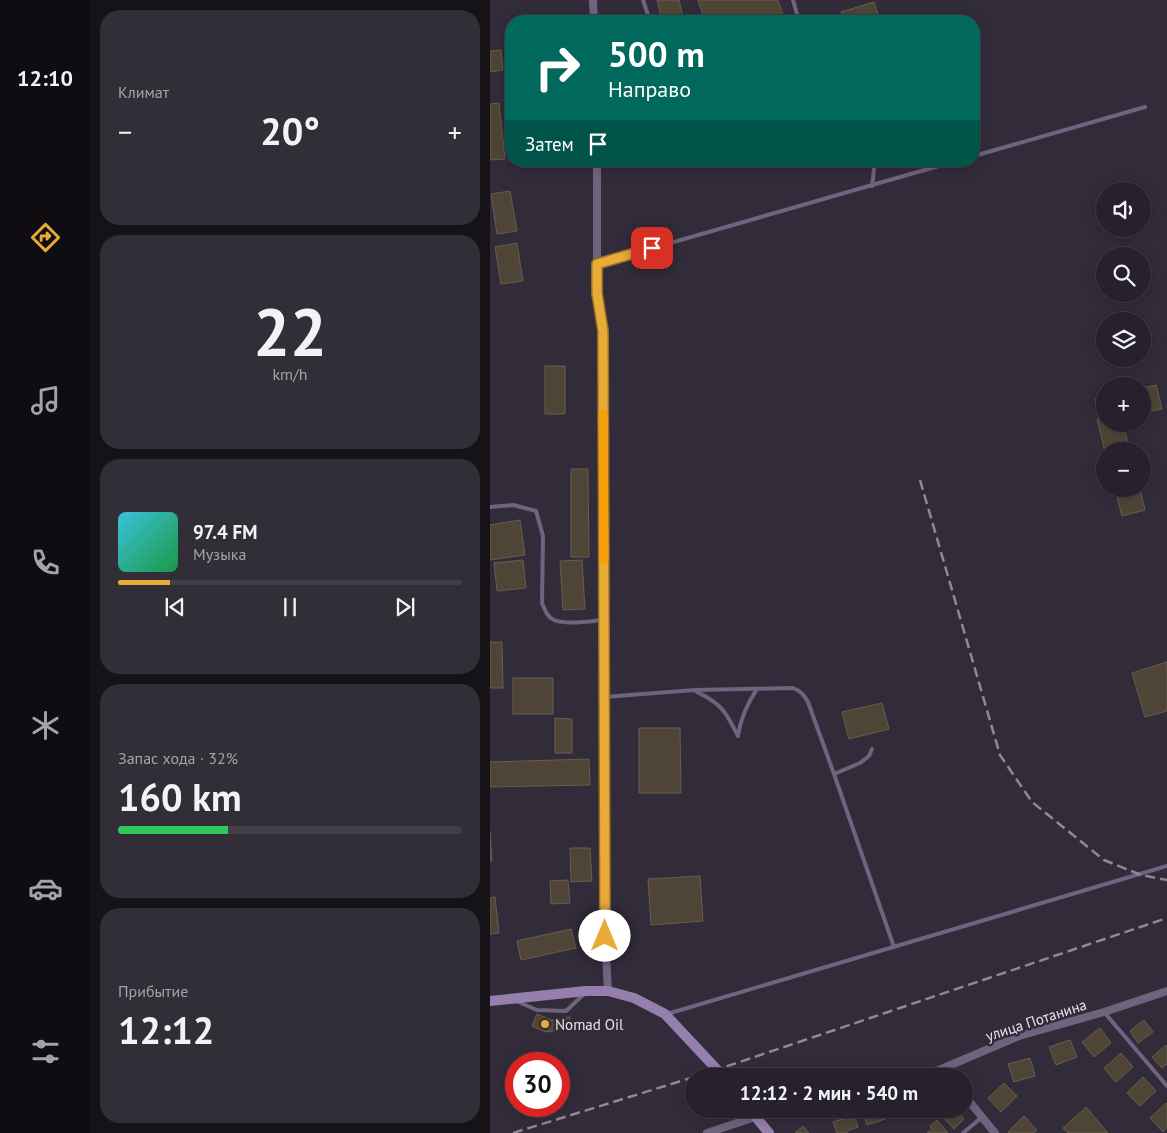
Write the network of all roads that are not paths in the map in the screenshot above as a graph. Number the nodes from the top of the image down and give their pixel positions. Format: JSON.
{"nodes":[{"id":1,"x":593,"y":0,"type":"edge"},
{"id":2,"x":643,"y":0,"type":"edge"},
{"id":3,"x":793,"y":0,"type":"edge"},
{"id":4,"x":594,"y":15,"type":"edge"},
{"id":5,"x":648,"y":15,"type":"edge"},
{"id":6,"x":797,"y":15,"type":"edge"},
{"id":7,"x":1145,"y":107,"type":"dead end"},
{"id":8,"x":980,"y":154,"type":"edge"},
{"id":9,"x":597,"y":167,"type":"edge"},
{"id":10,"x":875,"y":167,"type":"edge"},
{"id":11,"x":936,"y":167,"type":"edge"},
{"id":12,"x":872,"y":186,"type":"junction"},
{"id":13,"x":597,"y":264,"type":"junction"},
{"id":14,"x":490,"y":507,"type":"edge"},
{"id":15,"x":604,"y":620,"type":"junction"},
{"id":16,"x":757,"y":689,"type":"junction"},
{"id":17,"x":695,"y":690,"type":"junction"},
{"id":18,"x":604,"y":696,"type":"junction"},
{"id":19,"x":872,"y":749,"type":"dead end"},
{"id":20,"x":834,"y":774,"type":"junction"},
{"id":21,"x":1167,"y":866,"type":"edge"},
{"id":22,"x":894,"y":947,"type":"junction"},
{"id":23,"x":586,"y":991,"type":"junction"},
{"id":24,"x":608,"y":991,"type":"junction"},
{"id":25,"x":1167,"y":992,"type":"edge"},
{"id":26,"x":511,"y":999,"type":"junction"},
{"id":27,"x":490,"y":1001,"type":"edge"},
{"id":28,"x":1104,"y":1012,"type":"junction"},
{"id":29,"x":665,"y":1014,"type":"junction"},
{"id":30,"x":716,"y":1068,"type":"edge"},
{"id":31,"x":944,"y":1068,"type":"edge"},
{"id":32,"x":1167,"y":1086,"type":"edge"},
{"id":33,"x":973,"y":1107,"type":"edge"},
{"id":34,"x":741,"y":1118,"type":"edge"},
{"id":35,"x":756,"y":1118,"type":"edge"},
{"id":36,"x":981,"y":1118,"type":"junction"},
{"id":37,"x":707,"y":1133,"type":"edge"},
{"id":38,"x":769,"y":1133,"type":"edge"},
{"id":39,"x":963,"y":1133,"type":"edge"},
{"id":40,"x":995,"y":1133,"type":"edge"}],
"edges":[{"from":1,"to":4,"type":"street"},
{"from":2,"to":5,"type":"lane"},
{"from":3,"to":6,"type":"lane"},
{"from":7,"to":8,"type":"lane"},
{"from":9,"to":13,"type":"street"},
{"from":10,"to":12,"type":"lane"},
{"from":11,"to":12,"type":"lane"},
{"from":12,"to":13,"type":"lane"},
{"from":13,"to":15,"type":"street"},
{"from":14,"to":15,"type":"lane"},
{"from":15,"to":18,"type":"street"},
{"from":16,"to":17,"type":"lane"},
{"from":16,"to":17,"type":"lane"},
{"from":16,"to":20,"type":"lane"},
{"from":17,"to":18,"type":"lane"},
{"from":18,"to":24,"type":"street"},
{"from":19,"to":20,"type":"lane"},
{"from":20,"to":22,"type":"lane"},
{"from":21,"to":22,"type":"lane"},
{"from":22,"to":29,"type":"lane"},
{"from":23,"to":24,"type":"main road"},
{"from":23,"to":26,"type":"main road"},
{"from":23,"to":26,"type":"lane"},
{"from":24,"to":29,"type":"main road"},
{"from":25,"to":28,"type":"street","name":"улица Потанина"},
{"from":26,"to":27,"type":"main road"},
{"from":28,"to":31,"type":"street","name":"улица Потанина"},
{"from":28,"to":32,"type":"lane"},
{"from":29,"to":30,"type":"main road"},
{"from":33,"to":36,"type":"street"},
{"from":34,"to":37,"type":"street"},
{"from":35,"to":38,"type":"main road"},
{"from":36,"to":39,"type":"lane"},
{"from":36,"to":40,"type":"street"}]}
